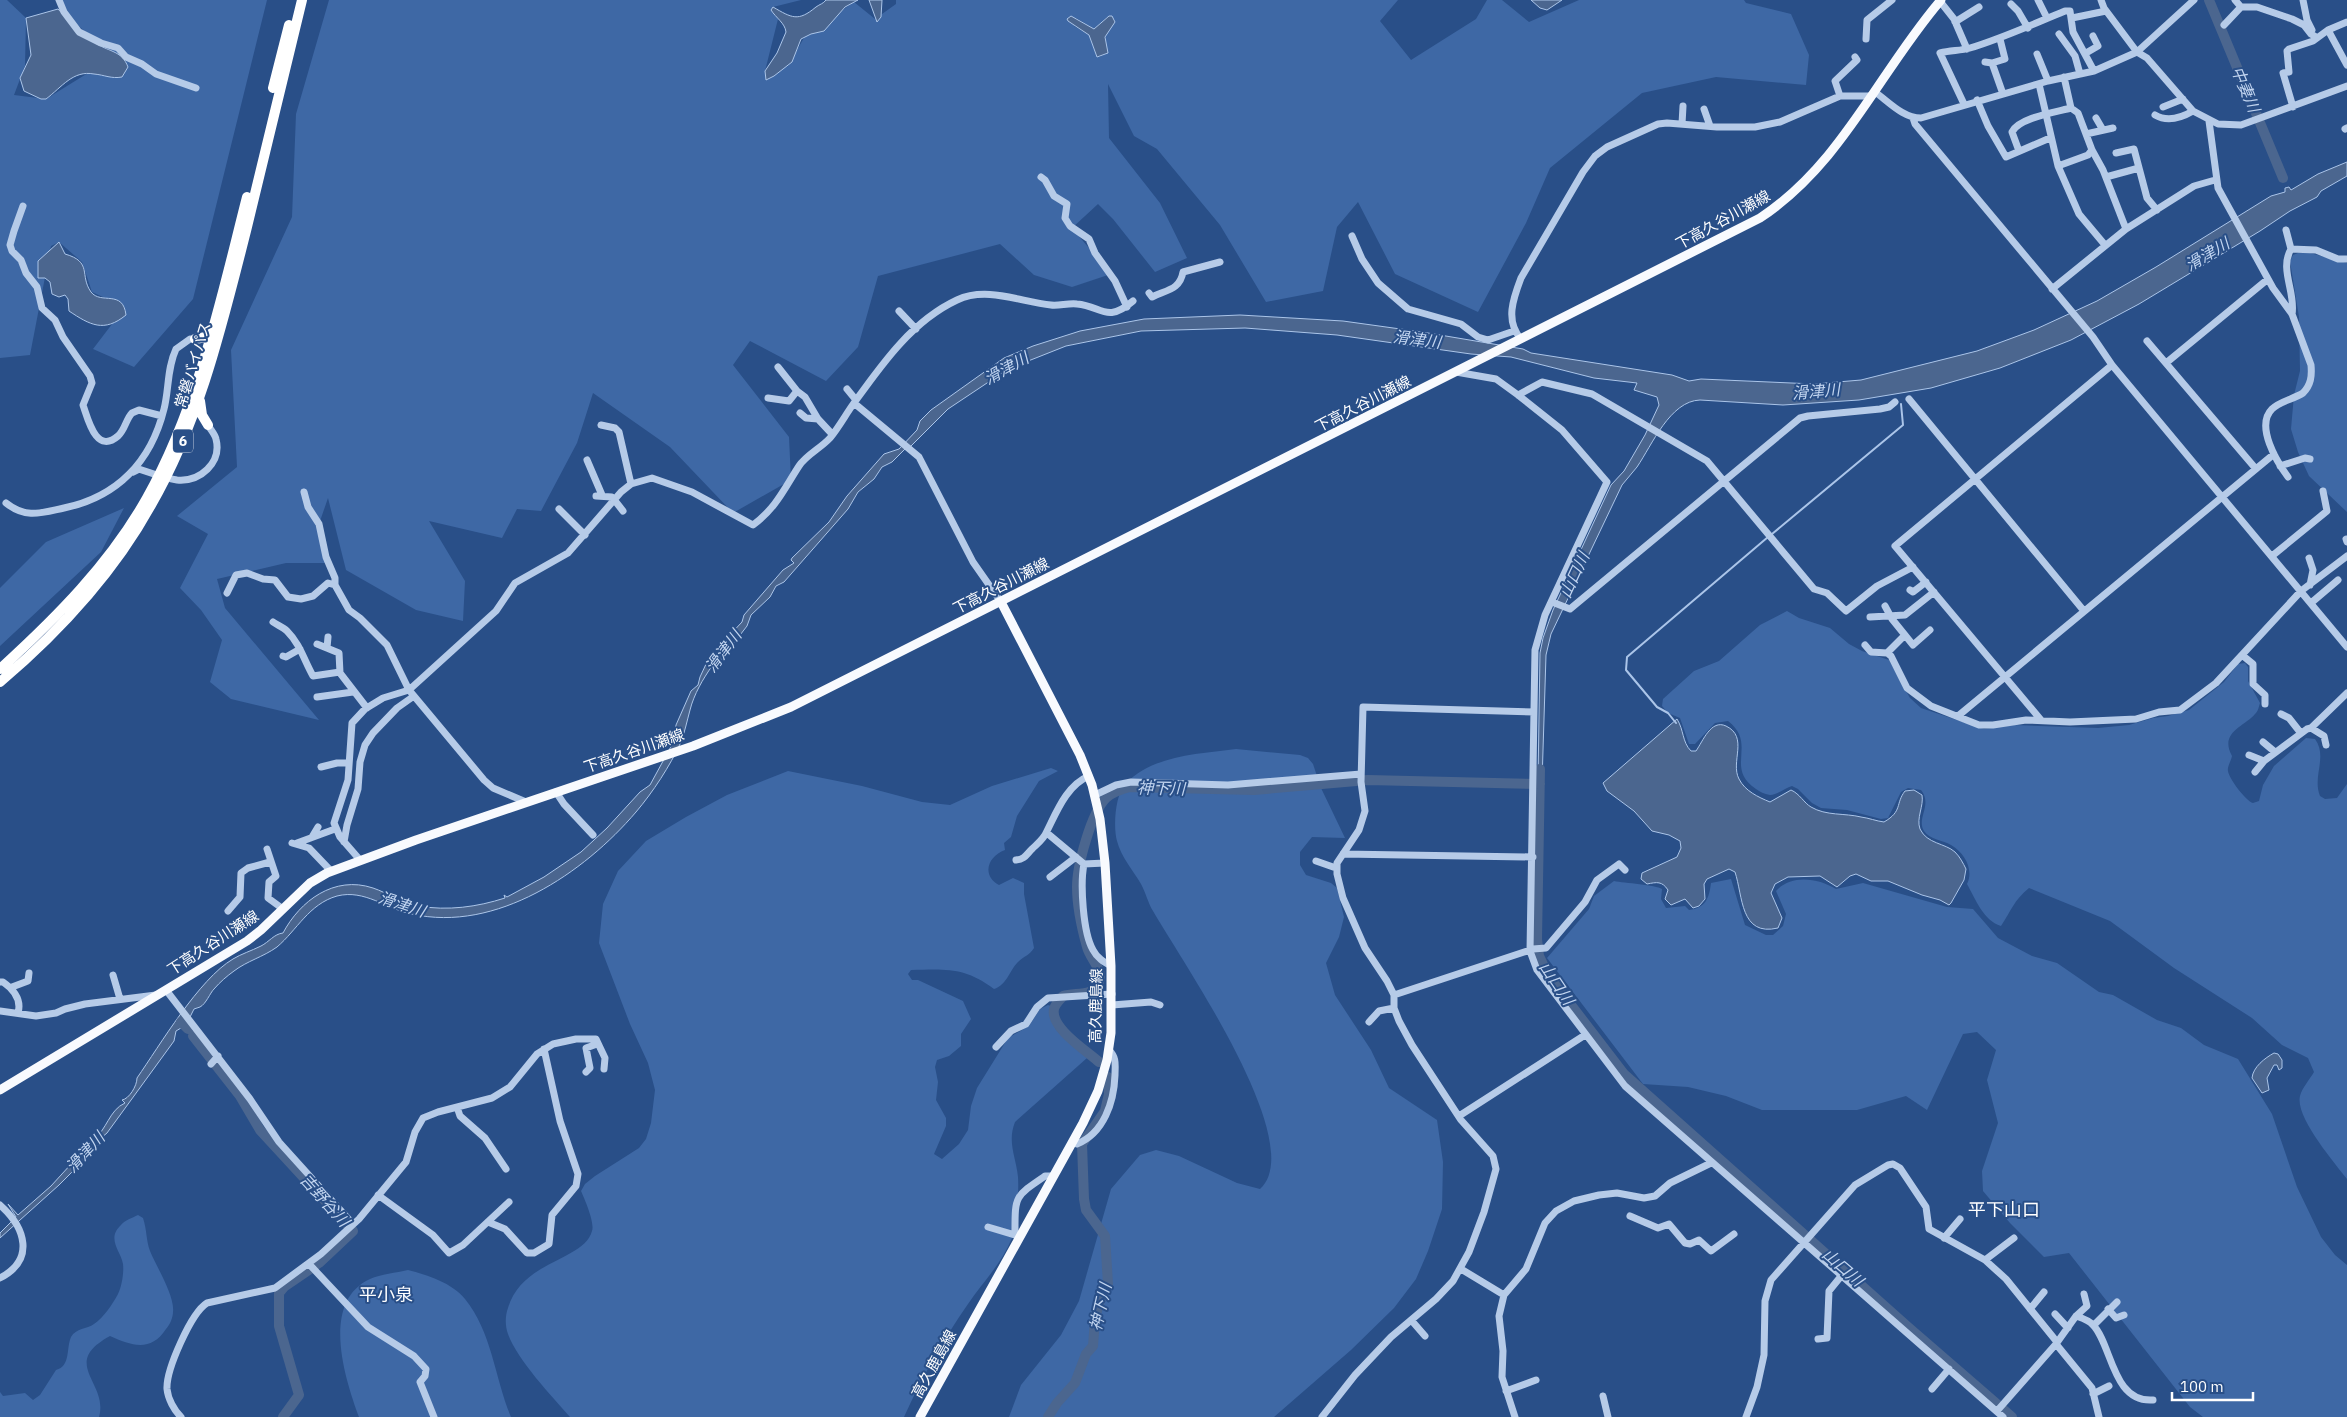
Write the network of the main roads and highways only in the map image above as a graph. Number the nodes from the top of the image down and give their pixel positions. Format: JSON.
{"nodes":[{"id":1,"x":296,"y":0,"type":"edge"},
{"id":2,"x":302,"y":0,"type":"edge"},
{"id":3,"x":1940,"y":0,"type":"edge"},
{"id":4,"x":214,"y":327,"type":"junction"},
{"id":5,"x":204,"y":359,"type":"junction"},
{"id":6,"x":200,"y":398,"type":"junction"},
{"id":7,"x":188,"y":428,"type":"junction"},
{"id":8,"x":1001,"y":602,"type":"junction"},
{"id":9,"x":0,"y":668,"type":"edge"},
{"id":10,"x":0,"y":682,"type":"edge"},
{"id":11,"x":0,"y":1090,"type":"edge"},
{"id":12,"x":920,"y":1417,"type":"edge"}],
"edges":[{"from":1,"to":4,"type":"highway","name":"常磐バイパス","number":"6"},
{"from":2,"to":6,"type":"highway","name":"常磐バイパス","number":"6"},
{"from":3,"to":8,"type":"main road","name":"下高久谷川瀬線"},
{"from":4,"to":5,"type":"highway","name":"常磐バイパス","number":"6"},
{"from":4,"to":5,"type":"highway"},
{"from":5,"to":9,"type":"highway","name":"常磐バイパス","number":"6"},
{"from":6,"to":7,"type":"highway","name":"常磐バイパス","number":"6"},
{"from":6,"to":7,"type":"highway"},
{"from":7,"to":10,"type":"highway","name":"常磐バイパス","number":"6"},
{"from":8,"to":11,"type":"main road","name":"下高久谷川瀬線"},
{"from":8,"to":12,"type":"main road","name":"高久鹿島線"}]}
